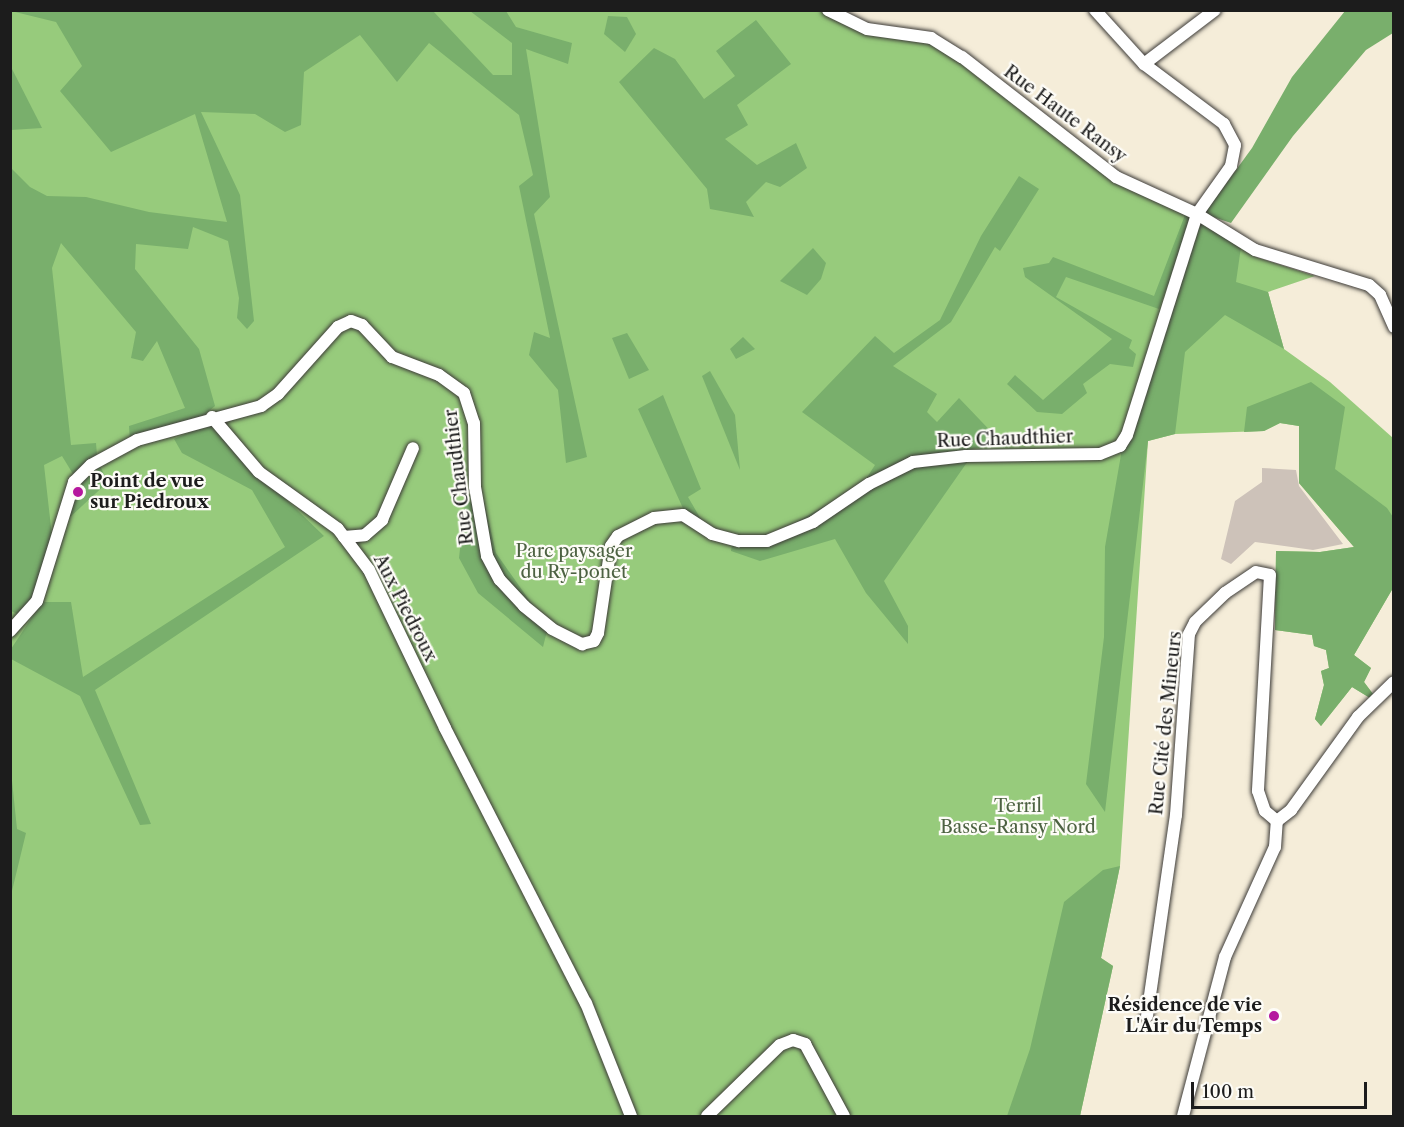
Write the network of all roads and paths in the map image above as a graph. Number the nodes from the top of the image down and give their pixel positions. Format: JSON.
{"nodes":[{"id":1,"x":828,"y":10,"type":"edge"},
{"id":2,"x":1095,"y":10,"type":"edge"},
{"id":3,"x":1215,"y":10,"type":"edge"},
{"id":4,"x":1144,"y":64,"type":"junction"},
{"id":5,"x":1197,"y":214,"type":"junction"},
{"id":6,"x":1394,"y":327,"type":"edge"},
{"id":7,"x":212,"y":417,"type":"junction"},
{"id":8,"x":413,"y":448,"type":"dead end"},
{"id":9,"x":345,"y":537,"type":"junction"},
{"id":10,"x":10,"y":632,"type":"edge"},
{"id":11,"x":1394,"y":682,"type":"edge"},
{"id":12,"x":1277,"y":821,"type":"junction"},
{"id":13,"x":1147,"y":1016,"type":"dead end"},
{"id":14,"x":631,"y":1116,"type":"edge"},
{"id":15,"x":707,"y":1116,"type":"edge"},
{"id":16,"x":844,"y":1116,"type":"edge"},
{"id":17,"x":1183,"y":1116,"type":"edge"}],
"edges":[{"from":1,"to":5,"type":"street","name":"Rue Haute Ransy"},
{"from":2,"to":4,"type":"street"},
{"from":3,"to":4,"type":"street"},
{"from":4,"to":5,"type":"street"},
{"from":5,"to":6,"type":"street","name":"Rue Haute Ransy"},
{"from":5,"to":7,"type":"street","name":"Rue Chaudthier"},
{"from":7,"to":9,"type":"street","name":"Aux Piedroux"},
{"from":7,"to":10,"type":"street"},
{"from":8,"to":9,"type":"street"},
{"from":9,"to":14,"type":"street","name":"Aux Piedroux"},
{"from":11,"to":12,"type":"street"},
{"from":12,"to":13,"type":"street","name":"Rue Cité des Mineurs"},
{"from":12,"to":17,"type":"street"},
{"from":15,"to":16,"type":"street"}]}
